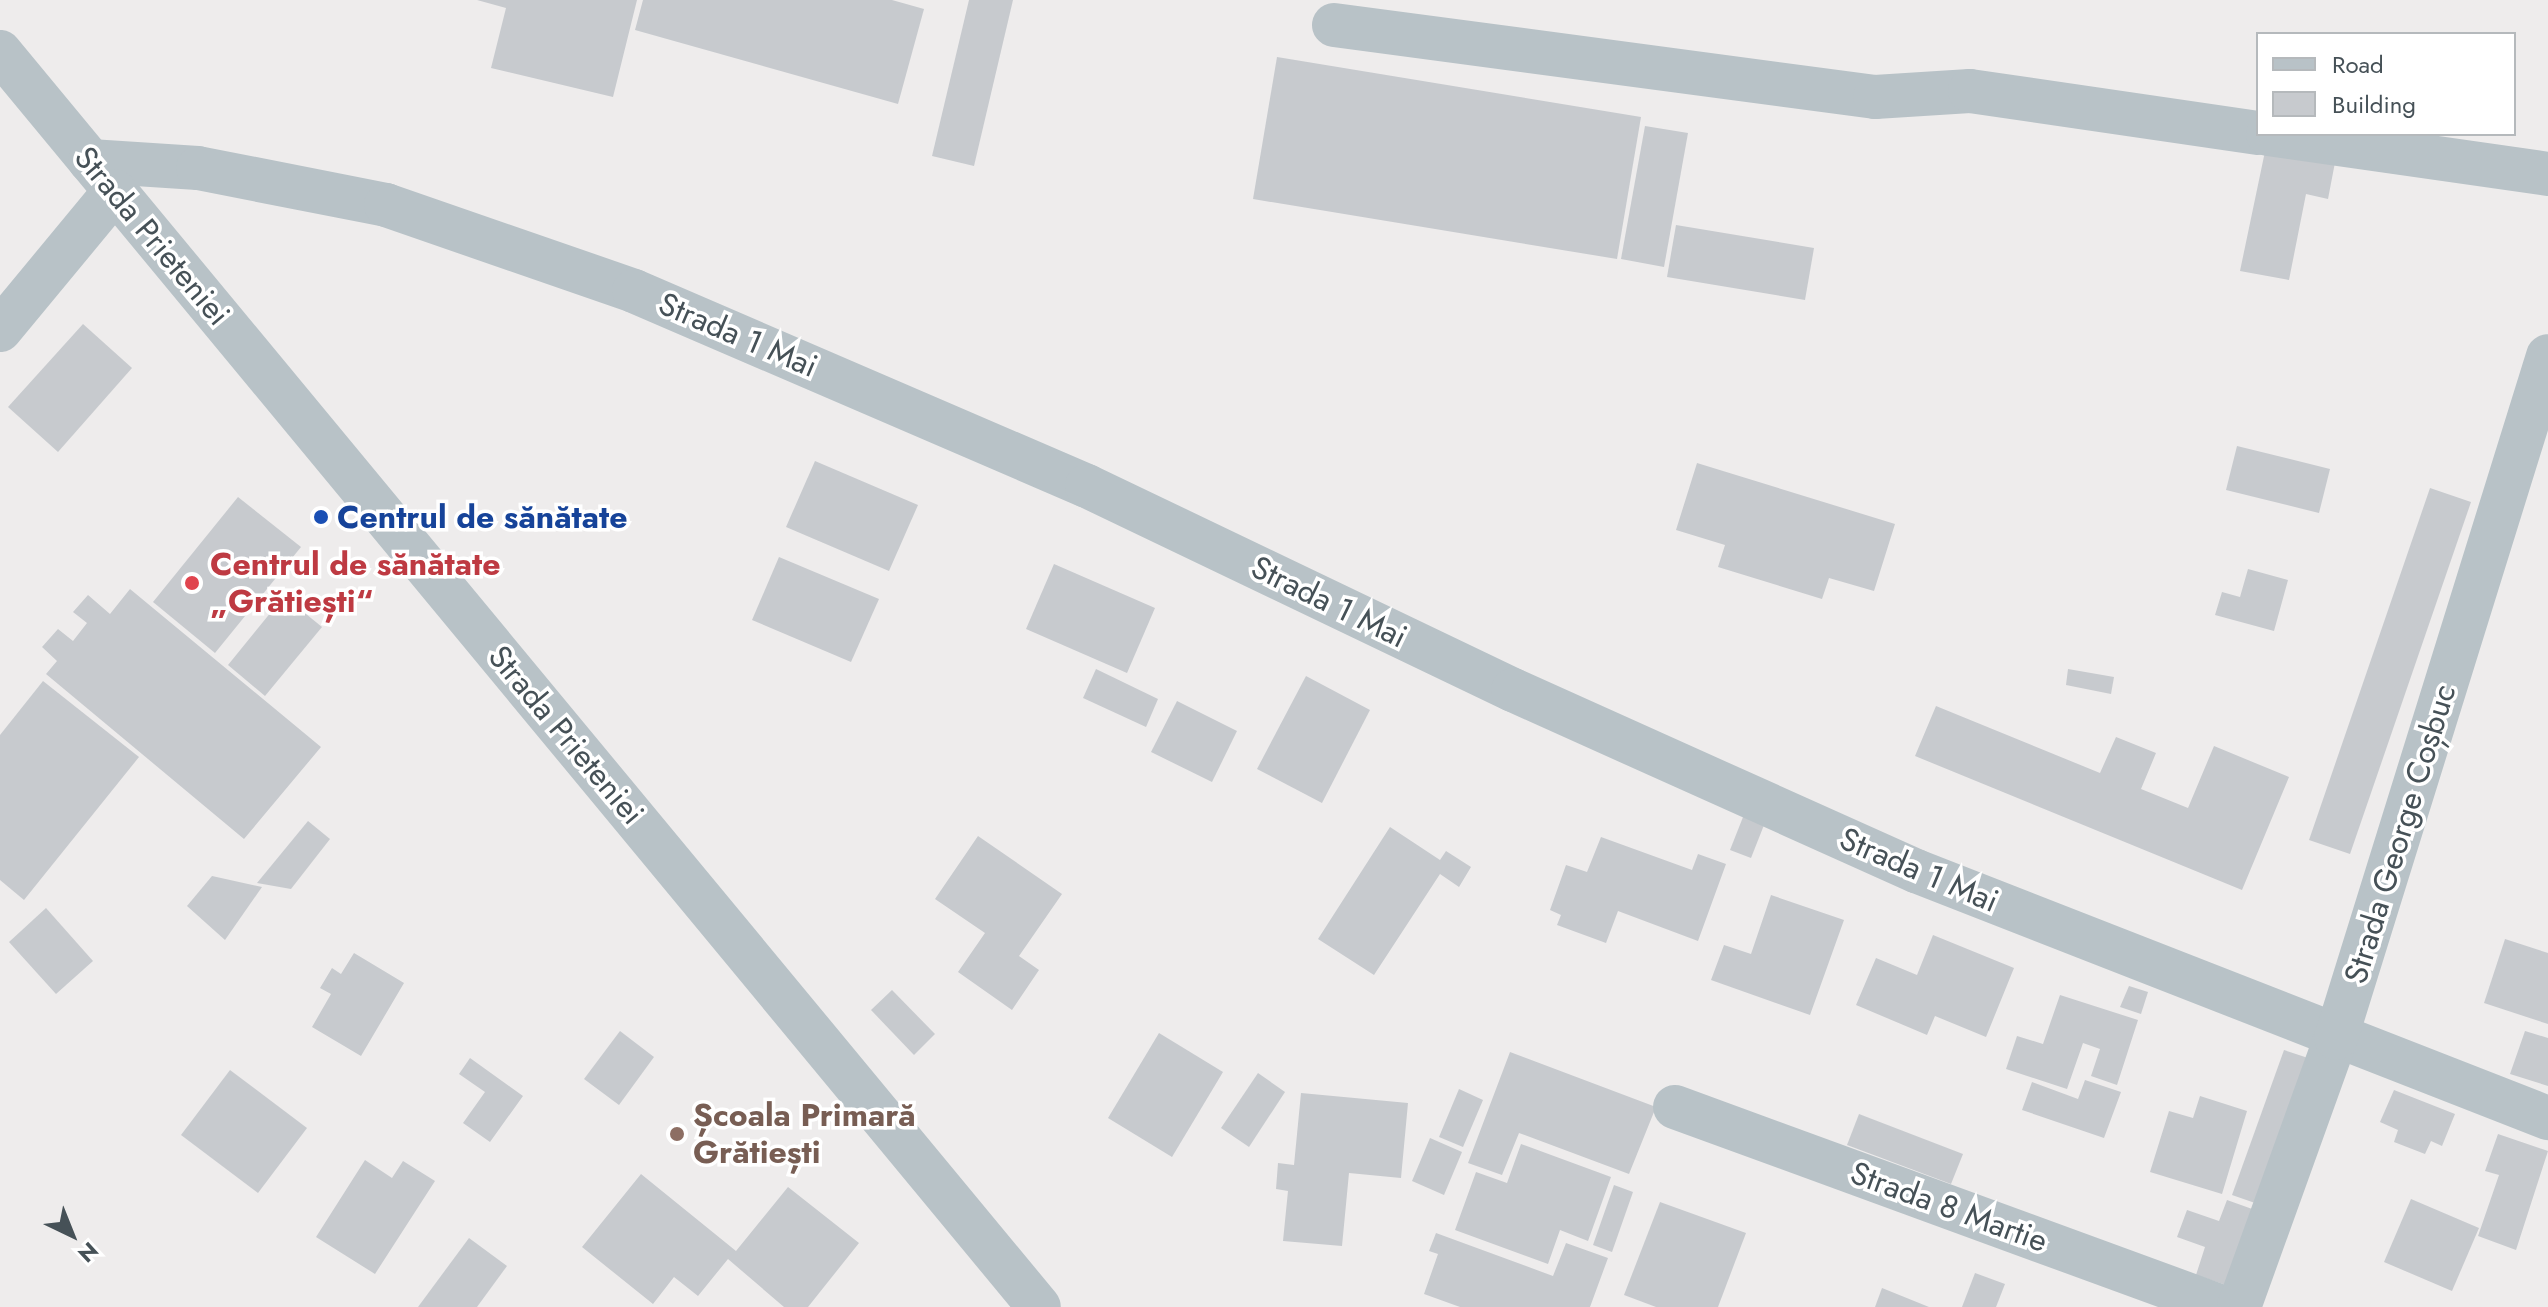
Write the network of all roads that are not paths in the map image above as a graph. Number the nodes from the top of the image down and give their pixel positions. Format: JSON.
{"nodes":[{"id":1,"x":1334,"y":25,"type":"dead end"},
{"id":2,"x":0,"y":52,"type":"edge"},
{"id":3,"x":2256,"y":133,"type":"edge"},
{"id":4,"x":2282,"y":136,"type":"edge"},
{"id":5,"x":2548,"y":174,"type":"edge"},
{"id":6,"x":102,"y":176,"type":"junction"},
{"id":7,"x":0,"y":330,"type":"edge"},
{"id":8,"x":2548,"y":356,"type":"edge"},
{"id":9,"x":2336,"y":1038,"type":"junction"},
{"id":10,"x":1675,"y":1107,"type":"dead end"},
{"id":11,"x":2548,"y":1118,"type":"edge"},
{"id":12,"x":1039,"y":1307,"type":"edge"},
{"id":13,"x":2222,"y":1307,"type":"edge"},
{"id":14,"x":2239,"y":1307,"type":"edge"}],
"edges":[{"from":1,"to":3,"type":"street"},
{"from":2,"to":6,"type":"street","name":"Strada Prieteniei"},
{"from":4,"to":5,"type":"street"},
{"from":6,"to":7,"type":"street"},
{"from":6,"to":9,"type":"street","name":"Strada 1 Mai"},
{"from":6,"to":12,"type":"street","name":"Strada Prieteniei"},
{"from":8,"to":9,"type":"street","name":"Strada George Coșbuc"},
{"from":9,"to":11,"type":"street","name":"Strada 1 Mai"},
{"from":9,"to":14,"type":"street","name":"Strada George Coșbuc"},
{"from":10,"to":13,"type":"street","name":"Strada 8 Martie"}]}
